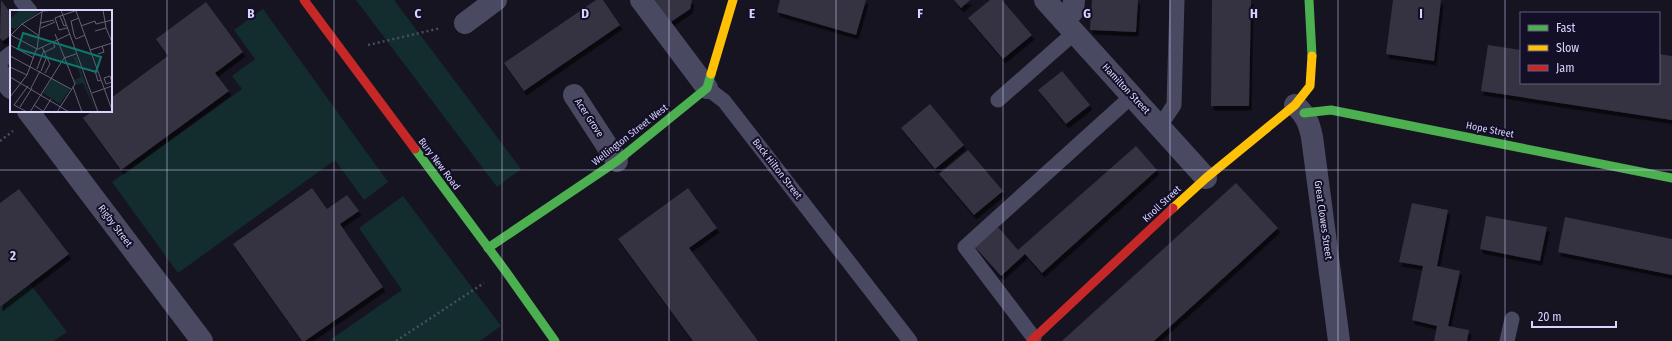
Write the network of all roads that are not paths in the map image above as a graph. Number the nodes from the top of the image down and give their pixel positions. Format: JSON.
{"nodes":[{"id":1,"x":21,"y":0,"type":"edge"},
{"id":2,"x":304,"y":0,"type":"edge"},
{"id":3,"x":496,"y":0,"type":"edge"},
{"id":4,"x":641,"y":0,"type":"edge"},
{"id":5,"x":733,"y":0,"type":"edge"},
{"id":6,"x":1045,"y":0,"type":"edge"},
{"id":7,"x":1074,"y":0,"type":"edge"},
{"id":8,"x":1177,"y":0,"type":"edge"},
{"id":9,"x":1309,"y":0,"type":"edge"},
{"id":10,"x":29,"y":10,"type":"edge"},
{"id":11,"x":465,"y":23,"type":"road end"},
{"id":12,"x":1069,"y":27,"type":"junction"},
{"id":13,"x":10,"y":54,"type":"edge"},
{"id":14,"x":0,"y":62,"type":"edge"},
{"id":15,"x":0,"y":74,"type":"edge"},
{"id":16,"x":10,"y":87,"type":"edge"},
{"id":17,"x":707,"y":88,"type":"junction"},
{"id":18,"x":574,"y":95,"type":"dead end"},
{"id":19,"x":1132,"y":96,"type":"junction"},
{"id":20,"x":998,"y":100,"type":"dead end"},
{"id":21,"x":1299,"y":109,"type":"junction"},
{"id":22,"x":29,"y":112,"type":"edge"},
{"id":23,"x":1160,"y":126,"type":"junction"},
{"id":24,"x":617,"y":161,"type":"junction"},
{"id":25,"x":1206,"y":178,"type":"junction"},
{"id":26,"x":1672,"y":178,"type":"edge"},
{"id":27,"x":488,"y":248,"type":"junction"},
{"id":28,"x":1512,"y":319,"type":"dead end"},
{"id":29,"x":550,"y":339,"type":"edge"},
{"id":30,"x":1032,"y":340,"type":"edge"},
{"id":31,"x":202,"y":341,"type":"edge"},
{"id":32,"x":910,"y":341,"type":"edge"},
{"id":33,"x":1339,"y":341,"type":"edge"},
{"id":34,"x":1507,"y":341,"type":"edge"}],
"edges":[{"from":1,"to":10,"type":"lane"},
{"from":2,"to":27,"type":"main road","name":"Bury New Road"},
{"from":3,"to":11,"type":"street"},
{"from":4,"to":17,"type":"street","name":"Back Hilton Street"},
{"from":5,"to":17,"type":"main road"},
{"from":6,"to":12,"type":"street","name":"Hamilton Street"},
{"from":7,"to":12,"type":"street"},
{"from":8,"to":23,"type":"lane"},
{"from":9,"to":21,"type":"main road","name":"Knoll Street"},
{"from":12,"to":19,"type":"street","name":"Hamilton Street"},
{"from":12,"to":20,"type":"lane"},
{"from":13,"to":14,"type":"lane"},
{"from":15,"to":16,"type":"street"},
{"from":17,"to":24,"type":"main road","name":"Wellington Street West"},
{"from":17,"to":32,"type":"lane","name":"Back Hilton Street"},
{"from":18,"to":24,"type":"street","name":"Acer Grove"},
{"from":19,"to":23,"type":"street","name":"Hamilton Street"},
{"from":19,"to":30,"type":"lane"},
{"from":21,"to":25,"type":"main road","name":"Knoll Street"},
{"from":21,"to":26,"type":"main road","name":"Hope Street"},
{"from":21,"to":33,"type":"street","name":"Great Clowes Street"},
{"from":22,"to":31,"type":"street","name":"Rigby Street"},
{"from":23,"to":25,"type":"street","name":"Hamilton Street"},
{"from":24,"to":27,"type":"main road","name":"Wellington Street West"},
{"from":25,"to":30,"type":"main road","name":"Knoll Street"},
{"from":27,"to":29,"type":"main road","name":"Bury New Road"},
{"from":28,"to":34,"type":"lane"}]}
